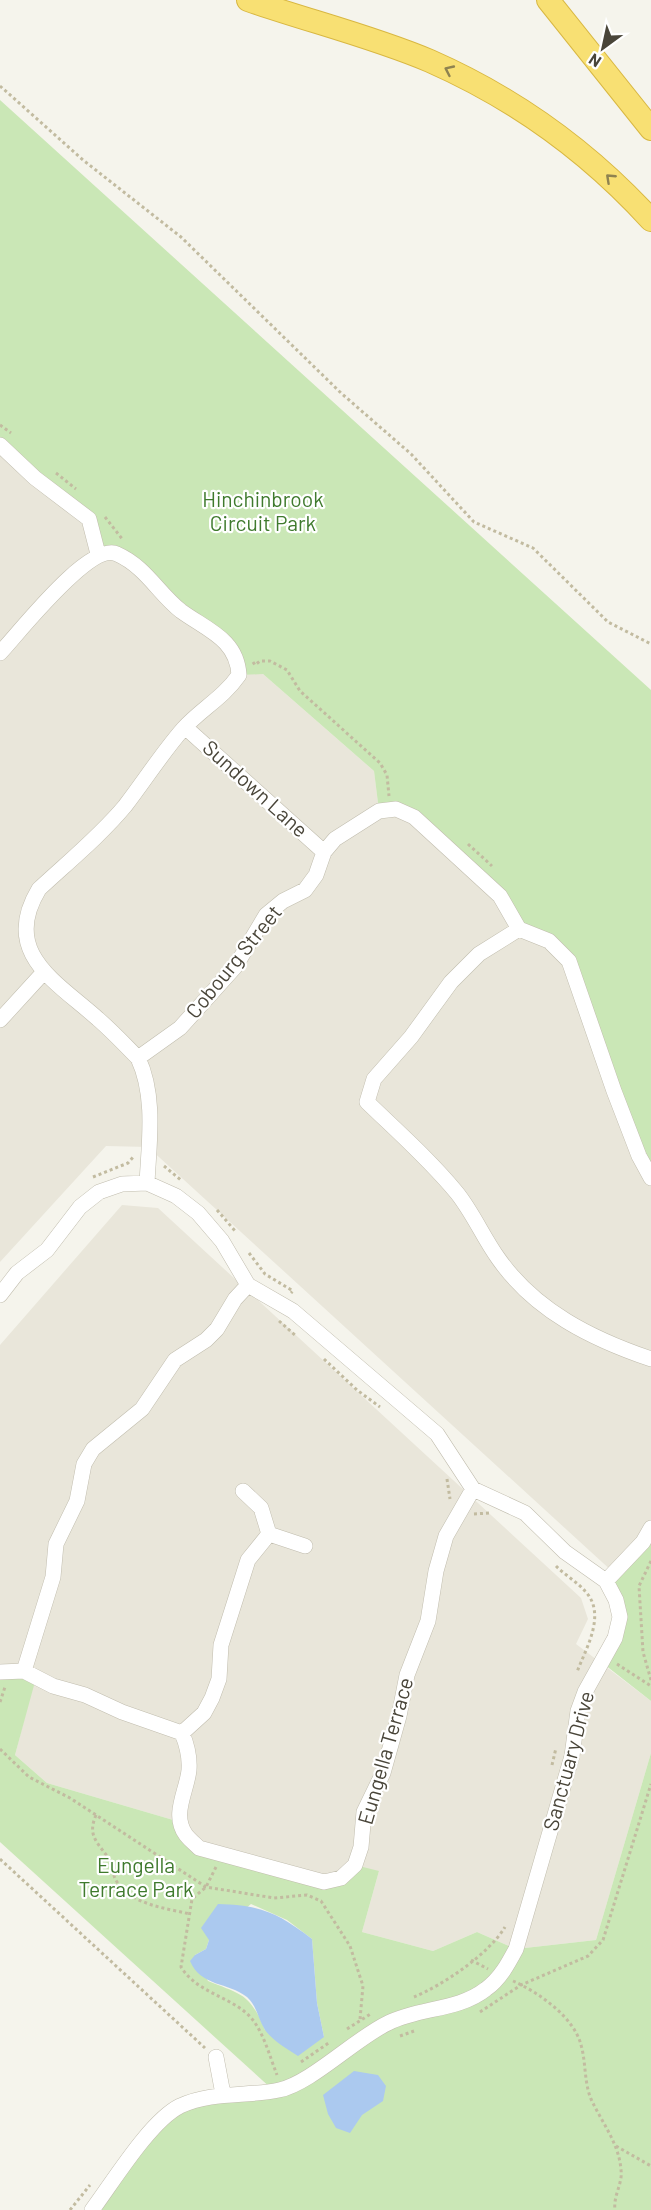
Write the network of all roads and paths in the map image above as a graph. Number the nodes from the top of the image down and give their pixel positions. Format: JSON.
{"nodes":[{"id":1,"x":248,"y":0,"type":"edge"},
{"id":2,"x":548,"y":0,"type":"edge"},
{"id":3,"x":0,"y":86,"type":"edge"},
{"id":4,"x":651,"y":129,"type":"edge"},
{"id":5,"x":651,"y":220,"type":"edge"},
{"id":6,"x":0,"y":425,"type":"edge"},
{"id":7,"x":17,"y":439,"type":"dead end"},
{"id":8,"x":0,"y":445,"type":"edge"},
{"id":9,"x":48,"y":468,"type":"dead end"},
{"id":10,"x":82,"y":495,"type":"dead end"},
{"id":11,"x":101,"y":513,"type":"dead end"},
{"id":12,"x":124,"y":542,"type":"dead end"},
{"id":13,"x":98,"y":554,"type":"junction"},
{"id":14,"x":651,"y":644,"type":"edge"},
{"id":15,"x":0,"y":653,"type":"edge"},
{"id":16,"x":250,"y":657,"type":"dead end"},
{"id":17,"x":185,"y":727,"type":"junction"},
{"id":18,"x":397,"y":798,"type":"dead end"},
{"id":19,"x":467,"y":843,"type":"dead end"},
{"id":20,"x":324,"y":852,"type":"junction"},
{"id":21,"x":499,"y":874,"type":"dead end"},
{"id":22,"x":519,"y":929,"type":"junction"},
{"id":23,"x":43,"y":973,"type":"junction"},
{"id":24,"x":0,"y":1020,"type":"edge"},
{"id":25,"x":138,"y":1058,"type":"junction"},
{"id":26,"x":148,"y":1156,"type":"junction"},
{"id":27,"x":651,"y":1178,"type":"edge"},
{"id":28,"x":91,"y":1179,"type":"dead end"},
{"id":29,"x":147,"y":1183,"type":"junction"},
{"id":30,"x":190,"y":1186,"type":"dead end"},
{"id":31,"x":213,"y":1206,"type":"dead end"},
{"id":32,"x":241,"y":1240,"type":"dead end"},
{"id":33,"x":247,"y":1250,"type":"dead end"},
{"id":34,"x":248,"y":1286,"type":"junction"},
{"id":35,"x":0,"y":1295,"type":"edge"},
{"id":36,"x":284,"y":1306,"type":"junction"},
{"id":37,"x":304,"y":1342,"type":"dead end"},
{"id":38,"x":320,"y":1355,"type":"dead end"},
{"id":39,"x":651,"y":1359,"type":"edge"},
{"id":40,"x":386,"y":1412,"type":"dead end"},
{"id":41,"x":444,"y":1472,"type":"dead end"},
{"id":42,"x":473,"y":1489,"type":"junction"},
{"id":43,"x":243,"y":1491,"type":"dead end"},
{"id":44,"x":452,"y":1503,"type":"junction"},
{"id":45,"x":499,"y":1517,"type":"dead end"},
{"id":46,"x":651,"y":1528,"type":"edge"},
{"id":47,"x":269,"y":1534,"type":"junction"},
{"id":48,"x":305,"y":1546,"type":"dead end"},
{"id":49,"x":552,"y":1561,"type":"dead end"},
{"id":50,"x":651,"y":1561,"type":"edge"},
{"id":51,"x":606,"y":1581,"type":"junction"},
{"id":52,"x":589,"y":1644,"type":"junction"},
{"id":53,"x":604,"y":1656,"type":"junction"},
{"id":54,"x":24,"y":1671,"type":"junction"},
{"id":55,"x":0,"y":1672,"type":"edge"},
{"id":56,"x":575,"y":1677,"type":"dead end"},
{"id":57,"x":651,"y":1680,"type":"edge"},
{"id":58,"x":651,"y":1686,"type":"edge"},
{"id":59,"x":182,"y":1733,"type":"junction"},
{"id":60,"x":558,"y":1744,"type":"dead end"},
{"id":61,"x":0,"y":1749,"type":"edge"},
{"id":62,"x":549,"y":1776,"type":"dead end"},
{"id":63,"x":651,"y":1784,"type":"edge"},
{"id":64,"x":96,"y":1815,"type":"junction"},
{"id":65,"x":222,"y":1854,"type":"junction"},
{"id":66,"x":0,"y":1860,"type":"edge"},
{"id":67,"x":206,"y":1887,"type":"junction"},
{"id":68,"x":190,"y":1914,"type":"junction"},
{"id":69,"x":508,"y":1917,"type":"dead end"},
{"id":70,"x":471,"y":1960,"type":"junction"},
{"id":71,"x":500,"y":1975,"type":"junction"},
{"id":72,"x":521,"y":1985,"type":"junction"},
{"id":73,"x":404,"y":2001,"type":"dead end"},
{"id":74,"x":374,"y":2012,"type":"dead end"},
{"id":75,"x":474,"y":2014,"type":"dead end"},
{"id":76,"x":360,"y":2019,"type":"junction"},
{"id":77,"x":421,"y":2029,"type":"dead end"},
{"id":78,"x":336,"y":2037,"type":"dead end"},
{"id":79,"x":348,"y":2038,"type":"junction"},
{"id":80,"x":391,"y":2039,"type":"dead end"},
{"id":81,"x":216,"y":2057,"type":"joint"},
{"id":82,"x":296,"y":2074,"type":"junction"},
{"id":83,"x":280,"y":2090,"type":"junction"},
{"id":84,"x":223,"y":2094,"type":"junction"},
{"id":85,"x":616,"y":2146,"type":"junction"},
{"id":86,"x":651,"y":2166,"type":"edge"},
{"id":87,"x":92,"y":2210,"type":"edge"},
{"id":88,"x":615,"y":2210,"type":"edge"}],
"edges":[{"from":5,"to":1,"type":"highway","one_way":true},
{"from":2,"to":4,"type":"highway"},
{"from":3,"to":14,"type":"path"},
{"from":6,"to":7,"type":"path"},
{"from":8,"to":13,"type":"street"},
{"from":9,"to":10,"type":"path"},
{"from":11,"to":12,"type":"path"},
{"from":13,"to":15,"type":"street"},
{"from":13,"to":17,"type":"street"},
{"from":16,"to":18,"type":"path"},
{"from":17,"to":20,"type":"street","name":"Sundown Lane"},
{"from":17,"to":23,"type":"street"},
{"from":19,"to":21,"type":"path"},
{"from":20,"to":22,"type":"street","name":"Cobourg Street"},
{"from":20,"to":25,"type":"street","name":"Cobourg Street"},
{"from":22,"to":27,"type":"street"},
{"from":22,"to":39,"type":"street"},
{"from":23,"to":24,"type":"street"},
{"from":23,"to":25,"type":"street"},
{"from":25,"to":26,"type":"street"},
{"from":26,"to":28,"type":"path"},
{"from":26,"to":29,"type":"street"},
{"from":26,"to":30,"type":"path"},
{"from":29,"to":34,"type":"street"},
{"from":29,"to":35,"type":"street"},
{"from":31,"to":32,"type":"path"},
{"from":33,"to":36,"type":"path"},
{"from":34,"to":36,"type":"street"},
{"from":34,"to":54,"type":"street"},
{"from":36,"to":37,"type":"path"},
{"from":36,"to":42,"type":"street"},
{"from":38,"to":40,"type":"path"},
{"from":41,"to":44,"type":"path"},
{"from":42,"to":44,"type":"street","name":"Eungella Terrace"},
{"from":42,"to":51,"type":"street"},
{"from":43,"to":47,"type":"street"},
{"from":44,"to":45,"type":"path"},
{"from":44,"to":65,"type":"street","name":"Eungella Terrace"},
{"from":46,"to":51,"type":"street"},
{"from":47,"to":48,"type":"street"},
{"from":47,"to":59,"type":"street"},
{"from":49,"to":52,"type":"path"},
{"from":50,"to":57,"type":"path"},
{"from":51,"to":53,"type":"street","name":"Sanctuary Drive"},
{"from":52,"to":53,"type":"path"},
{"from":52,"to":56,"type":"path"},
{"from":53,"to":58,"type":"path"},
{"from":53,"to":71,"type":"street","name":"Sanctuary Drive"},
{"from":54,"to":55,"type":"street"},
{"from":54,"to":59,"type":"street"},
{"from":59,"to":65,"type":"street","name":"Eungella Terrace"},
{"from":60,"to":62,"type":"path"},
{"from":61,"to":64,"type":"path"},
{"from":63,"to":72,"type":"path"},
{"from":64,"to":67,"type":"path"},
{"from":64,"to":68,"type":"path"},
{"from":65,"to":67,"type":"path"},
{"from":66,"to":81,"type":"path"},
{"from":67,"to":68,"type":"path"},
{"from":67,"to":76,"type":"path"},
{"from":68,"to":83,"type":"path"},
{"from":69,"to":70,"type":"path"},
{"from":70,"to":71,"type":"path"},
{"from":70,"to":73,"type":"path"},
{"from":71,"to":72,"type":"path"},
{"from":71,"to":79,"type":"street","name":"Sanctuary Drive"},
{"from":72,"to":75,"type":"path"},
{"from":72,"to":85,"type":"path"},
{"from":74,"to":76,"type":"path"},
{"from":76,"to":79,"type":"path"},
{"from":77,"to":80,"type":"path"},
{"from":78,"to":82,"type":"path"},
{"from":79,"to":82,"type":"street","name":"Sanctuary Drive"},
{"from":81,"to":84,"type":"street"},
{"from":82,"to":83,"type":"street","name":"Sanctuary Drive"},
{"from":83,"to":84,"type":"street","name":"Sanctuary Drive"},
{"from":84,"to":87,"type":"street","name":"Sanctuary Drive"},
{"from":85,"to":86,"type":"path"},
{"from":85,"to":88,"type":"path"}]}
